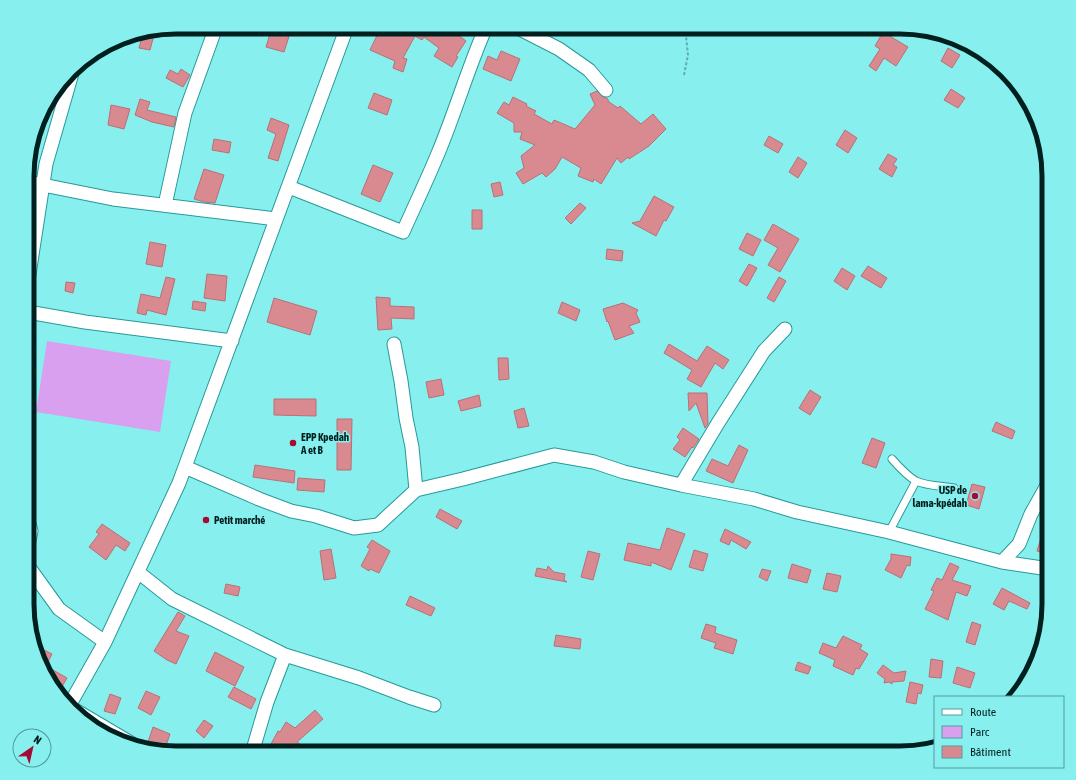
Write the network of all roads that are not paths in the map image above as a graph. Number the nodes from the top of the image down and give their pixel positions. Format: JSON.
{"nodes":[{"id":1,"x":213,"y":34,"type":"edge"},
{"id":2,"x":344,"y":34,"type":"edge"},
{"id":3,"x":483,"y":34,"type":"edge"},
{"id":4,"x":530,"y":34,"type":"edge"},
{"id":5,"x":69,"y":83,"type":"edge"},
{"id":6,"x":606,"y":90,"type":"dead end"},
{"id":7,"x":34,"y":184,"type":"edge"},
{"id":8,"x":44,"y":186,"type":"junction"},
{"id":9,"x":289,"y":187,"type":"junction"},
{"id":10,"x":165,"y":205,"type":"junction"},
{"id":11,"x":276,"y":219,"type":"junction"},
{"id":12,"x":34,"y":245,"type":"edge"},
{"id":13,"x":34,"y":313,"type":"edge"},
{"id":14,"x":785,"y":329,"type":"dead end"},
{"id":15,"x":232,"y":341,"type":"junction"},
{"id":16,"x":394,"y":344,"type":"dead end"},
{"id":17,"x":892,"y":459,"type":"dead end"},
{"id":18,"x":185,"y":467,"type":"junction"},
{"id":19,"x":916,"y":481,"type":"junction"},
{"id":20,"x":681,"y":485,"type":"junction"},
{"id":21,"x":954,"y":488,"type":"dead end"},
{"id":22,"x":416,"y":490,"type":"junction"},
{"id":23,"x":1042,"y":494,"type":"edge"},
{"id":24,"x":890,"y":532,"type":"junction"},
{"id":25,"x":1002,"y":562,"type":"junction"},
{"id":26,"x":1042,"y":568,"type":"edge"},
{"id":27,"x":138,"y":572,"type":"junction"},
{"id":28,"x":34,"y":574,"type":"edge"},
{"id":29,"x":105,"y":642,"type":"junction"},
{"id":30,"x":285,"y":655,"type":"junction"},
{"id":31,"x":72,"y":700,"type":"edge"},
{"id":32,"x":434,"y":704,"type":"dead end"},
{"id":33,"x":254,"y":746,"type":"edge"}],
"edges":[{"from":1,"to":10,"type":"street"},
{"from":2,"to":9,"type":"street"},
{"from":3,"to":9,"type":"street"},
{"from":4,"to":6,"type":"street"},
{"from":5,"to":8,"type":"street"},
{"from":7,"to":8,"type":"street"},
{"from":8,"to":10,"type":"street"},
{"from":8,"to":12,"type":"street"},
{"from":9,"to":11,"type":"street"},
{"from":10,"to":11,"type":"street"},
{"from":11,"to":15,"type":"street"},
{"from":13,"to":15,"type":"street"},
{"from":14,"to":20,"type":"street"},
{"from":15,"to":18,"type":"street"},
{"from":16,"to":22,"type":"street"},
{"from":17,"to":19,"type":"lane"},
{"from":18,"to":22,"type":"street"},
{"from":18,"to":27,"type":"street"},
{"from":19,"to":21,"type":"lane"},
{"from":19,"to":24,"type":"lane"},
{"from":20,"to":22,"type":"street"},
{"from":20,"to":24,"type":"street"},
{"from":23,"to":25,"type":"street"},
{"from":24,"to":25,"type":"street"},
{"from":25,"to":26,"type":"street"},
{"from":27,"to":29,"type":"street"},
{"from":27,"to":30,"type":"street"},
{"from":28,"to":29,"type":"street"},
{"from":29,"to":31,"type":"street"},
{"from":30,"to":32,"type":"street"},
{"from":30,"to":33,"type":"street"}]}
